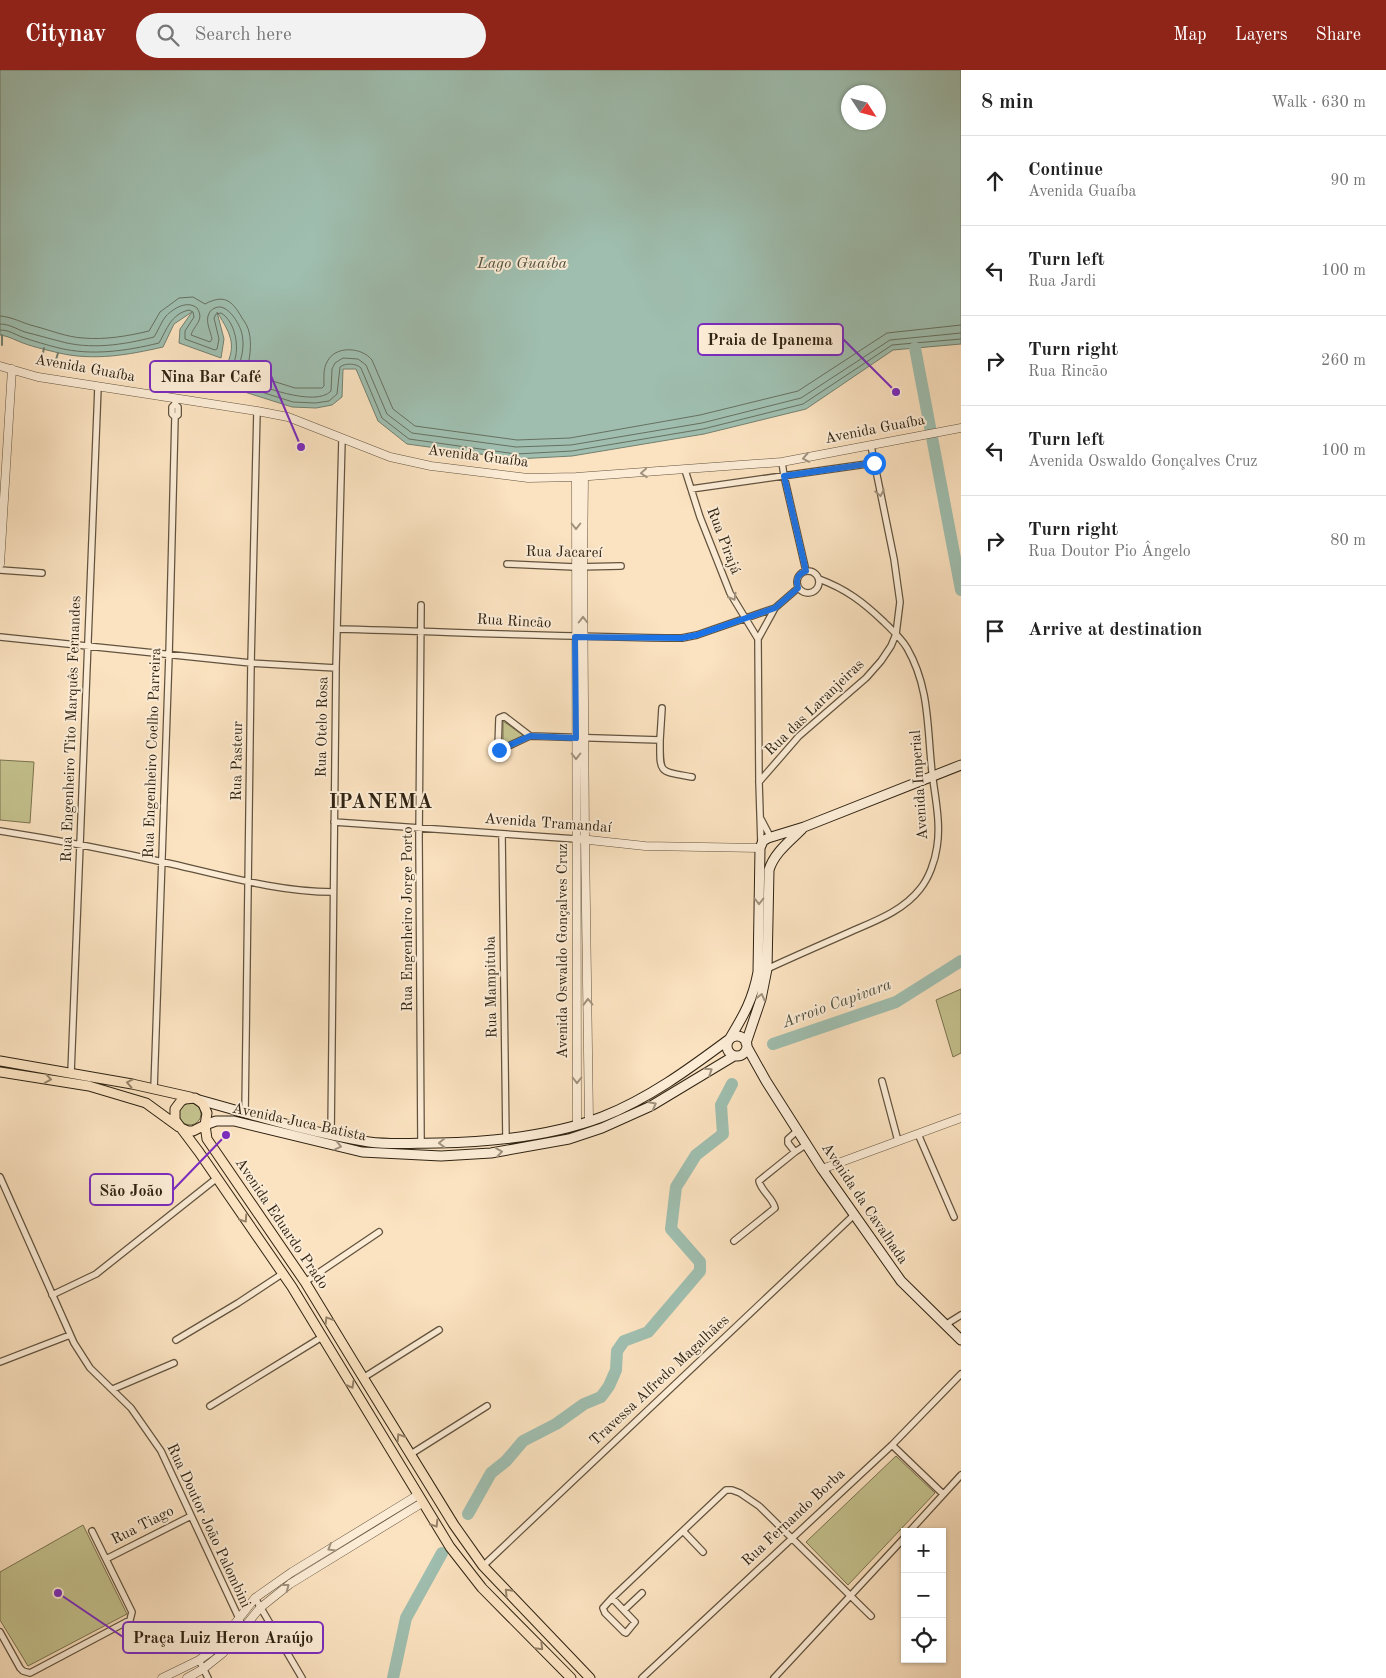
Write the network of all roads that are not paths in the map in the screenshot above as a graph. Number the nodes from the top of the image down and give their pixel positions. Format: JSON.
{"nodes":[{"id":1,"x":0,"y":366,"type":"edge"},
{"id":2,"x":12,"y":369,"type":"junction"},
{"id":3,"x":98,"y":387,"type":"junction"},
{"id":4,"x":175,"y":401,"type":"junction"},
{"id":5,"x":257,"y":411,"type":"junction"},
{"id":6,"x":961,"y":428,"type":"edge"},
{"id":7,"x":342,"y":439,"type":"junction"},
{"id":8,"x":871,"y":446,"type":"junction"},
{"id":9,"x":782,"y":462,"type":"junction"},
{"id":10,"x":874,"y":463,"type":"junction"},
{"id":11,"x":685,"y":470,"type":"junction"},
{"id":12,"x":784,"y":476,"type":"junction"},
{"id":13,"x":576,"y":477,"type":"junction"},
{"id":14,"x":584,"y":477,"type":"junction"},
{"id":15,"x":691,"y":489,"type":"junction"},
{"id":16,"x":0,"y":564,"type":"edge"},
{"id":17,"x":507,"y":564,"type":"dead end"},
{"id":18,"x":621,"y":566,"type":"dead end"},
{"id":19,"x":579,"y":567,"type":"junction"},
{"id":20,"x":0,"y":570,"type":"edge"},
{"id":21,"x":806,"y":571,"type":"junction"},
{"id":22,"x":42,"y":573,"type":"dead end"},
{"id":23,"x":819,"y":579,"type":"junction"},
{"id":24,"x":798,"y":588,"type":"junction"},
{"id":25,"x":421,"y":605,"type":"dead end"},
{"id":26,"x":775,"y":608,"type":"junction"},
{"id":27,"x":746,"y":618,"type":"junction"},
{"id":28,"x":337,"y":629,"type":"junction"},
{"id":29,"x":420,"y":630,"type":"junction"},
{"id":30,"x":896,"y":634,"type":"junction"},
{"id":31,"x":0,"y":637,"type":"edge"},
{"id":32,"x":579,"y":637,"type":"junction"},
{"id":33,"x":758,"y":639,"type":"junction"},
{"id":34,"x":87,"y":646,"type":"junction"},
{"id":35,"x":169,"y":655,"type":"junction"},
{"id":36,"x":251,"y":663,"type":"junction"},
{"id":37,"x":336,"y":668,"type":"junction"},
{"id":38,"x":662,"y":708,"type":"dead end"},
{"id":39,"x":530,"y":736,"type":"junction"},
{"id":40,"x":580,"y":739,"type":"junction"},
{"id":41,"x":660,"y":740,"type":"junction"},
{"id":42,"x":961,"y":765,"type":"edge"},
{"id":43,"x":692,"y":777,"type":"dead end"},
{"id":44,"x":932,"y":777,"type":"junction"},
{"id":45,"x":759,"y":782,"type":"junction"},
{"id":46,"x":760,"y":817,"type":"junction"},
{"id":47,"x":334,"y":822,"type":"junction"},
{"id":48,"x":804,"y":827,"type":"junction"},
{"id":49,"x":420,"y":829,"type":"junction"},
{"id":50,"x":0,"y":831,"type":"edge"},
{"id":51,"x":502,"y":835,"type":"junction"},
{"id":52,"x":772,"y":838,"type":"junction"},
{"id":53,"x":576,"y":839,"type":"junction"},
{"id":54,"x":585,"y":839,"type":"junction"},
{"id":55,"x":80,"y":844,"type":"junction"},
{"id":56,"x":761,"y":848,"type":"junction"},
{"id":57,"x":777,"y":854,"type":"junction"},
{"id":58,"x":162,"y":861,"type":"junction"},
{"id":59,"x":248,"y":881,"type":"junction"},
{"id":60,"x":333,"y":892,"type":"junction"},
{"id":61,"x":577,"y":935,"type":"junction"},
{"id":62,"x":587,"y":935,"type":"junction"},
{"id":63,"x":767,"y":969,"type":"junction"},
{"id":64,"x":578,"y":1022,"type":"junction"},
{"id":65,"x":588,"y":1022,"type":"junction"},
{"id":66,"x":729,"y":1039,"type":"junction"},
{"id":67,"x":746,"y":1045,"type":"junction"},
{"id":68,"x":736,"y":1056,"type":"junction"},
{"id":69,"x":0,"y":1062,"type":"edge"},
{"id":70,"x":760,"y":1071,"type":"junction"},
{"id":71,"x":0,"y":1072,"type":"edge"},
{"id":72,"x":71,"y":1073,"type":"junction"},
{"id":73,"x":882,"y":1081,"type":"dead end"},
{"id":74,"x":154,"y":1089,"type":"junction"},
{"id":75,"x":195,"y":1098,"type":"junction"},
{"id":76,"x":245,"y":1113,"type":"junction"},
{"id":77,"x":961,"y":1118,"type":"edge"},
{"id":78,"x":589,"y":1121,"type":"junction"},
{"id":79,"x":205,"y":1125,"type":"junction"},
{"id":80,"x":577,"y":1125,"type":"junction"},
{"id":81,"x":179,"y":1127,"type":"junction"},
{"id":82,"x":798,"y":1130,"type":"junction"},
{"id":83,"x":918,"y":1134,"type":"junction"},
{"id":84,"x":331,"y":1135,"type":"junction"},
{"id":85,"x":506,"y":1139,"type":"junction"},
{"id":86,"x":898,"y":1141,"type":"junction"},
{"id":87,"x":421,"y":1143,"type":"junction"},
{"id":88,"x":807,"y":1144,"type":"junction"},
{"id":89,"x":795,"y":1152,"type":"junction"},
{"id":90,"x":822,"y":1169,"type":"junction"},
{"id":91,"x":0,"y":1177,"type":"edge"},
{"id":92,"x":217,"y":1178,"type":"junction"},
{"id":93,"x":854,"y":1215,"type":"junction"},
{"id":94,"x":954,"y":1216,"type":"dead end"},
{"id":95,"x":379,"y":1232,"type":"dead end"},
{"id":96,"x":734,"y":1241,"type":"dead end"},
{"id":97,"x":282,"y":1274,"type":"junction"},
{"id":98,"x":305,"y":1282,"type":"junction"},
{"id":99,"x":52,"y":1295,"type":"junction"},
{"id":100,"x":961,"y":1315,"type":"edge"},
{"id":101,"x":945,"y":1325,"type":"junction"},
{"id":102,"x":439,"y":1330,"type":"dead end"},
{"id":103,"x":70,"y":1334,"type":"junction"},
{"id":104,"x":322,"y":1337,"type":"junction"},
{"id":105,"x":176,"y":1340,"type":"dead end"},
{"id":106,"x":961,"y":1340,"type":"edge"},
{"id":107,"x":334,"y":1356,"type":"junction"},
{"id":108,"x":353,"y":1361,"type":"junction"},
{"id":109,"x":0,"y":1362,"type":"edge"},
{"id":110,"x":174,"y":1363,"type":"dead end"},
{"id":111,"x":961,"y":1374,"type":"edge"},
{"id":112,"x":363,"y":1378,"type":"junction"},
{"id":113,"x":113,"y":1389,"type":"junction"},
{"id":114,"x":210,"y":1406,"type":"dead end"},
{"id":115,"x":487,"y":1406,"type":"dead end"},
{"id":116,"x":892,"y":1445,"type":"junction"},
{"id":117,"x":410,"y":1454,"type":"junction"},
{"id":118,"x":961,"y":1475,"type":"edge"},
{"id":119,"x":426,"y":1478,"type":"junction"},
{"id":120,"x":944,"y":1494,"type":"junction"},
{"id":121,"x":420,"y":1499,"type":"junction"},
{"id":122,"x":191,"y":1516,"type":"junction"},
{"id":123,"x":370,"y":1524,"type":"junction"},
{"id":124,"x":913,"y":1528,"type":"edge"},
{"id":125,"x":92,"y":1532,"type":"dead end"},
{"id":126,"x":374,"y":1532,"type":"junction"},
{"id":127,"x":684,"y":1532,"type":"junction"},
{"id":128,"x":355,"y":1533,"type":"junction"},
{"id":129,"x":791,"y":1538,"type":"junction"},
{"id":130,"x":360,"y":1540,"type":"junction"},
{"id":131,"x":901,"y":1541,"type":"edge"},
{"id":132,"x":703,"y":1552,"type":"dead end"},
{"id":133,"x":106,"y":1559,"type":"junction"},
{"id":134,"x":483,"y":1566,"type":"junction"},
{"id":135,"x":642,"y":1593,"type":"dead end"},
{"id":136,"x":850,"y":1596,"type":"junction"},
{"id":137,"x":255,"y":1598,"type":"junction"},
{"id":138,"x":612,"y":1598,"type":"junction"},
{"id":139,"x":260,"y":1608,"type":"junction"},
{"id":140,"x":624,"y":1610,"type":"junction"},
{"id":141,"x":871,"y":1616,"type":"dead end"},
{"id":142,"x":239,"y":1618,"type":"junction"},
{"id":143,"x":244,"y":1629,"type":"junction"},
{"id":144,"x":0,"y":1632,"type":"edge"},
{"id":145,"x":199,"y":1660,"type":"junction"},
{"id":146,"x":203,"y":1669,"type":"junction"},
{"id":147,"x":162,"y":1678,"type":"edge"},
{"id":148,"x":186,"y":1678,"type":"edge"},
{"id":149,"x":208,"y":1678,"type":"edge"},
{"id":150,"x":302,"y":1678,"type":"edge"},
{"id":151,"x":571,"y":1678,"type":"edge"},
{"id":152,"x":590,"y":1678,"type":"edge"},
{"id":153,"x":642,"y":1678,"type":"edge"},
{"id":154,"x":774,"y":1678,"type":"edge"}],
"edges":[{"from":1,"to":2,"type":"street","name":"Avenida Guaíba"},
{"from":2,"to":3,"type":"street","name":"Avenida Guaíba"},
{"from":2,"to":16,"type":"street"},
{"from":3,"to":4,"type":"street","name":"Avenida Guaíba"},
{"from":3,"to":34,"type":"street","name":"Rua Engenheiro Tito Marquês Fernandes"},
{"from":4,"to":5,"type":"street","name":"Avenida Guaíba"},
{"from":4,"to":35,"type":"street","name":"Rua Engenheiro Coelho Parreira"},
{"from":5,"to":7,"type":"street","name":"Avenida Guaíba"},
{"from":5,"to":36,"type":"street","name":"Rua Pasteur"},
{"from":6,"to":8,"type":"street","name":"Avenida Guaíba"},
{"from":7,"to":13,"type":"street","name":"Avenida Guaíba"},
{"from":7,"to":28,"type":"street","name":"Rua Otelo Rosa"},
{"from":8,"to":9,"type":"street","name":"Avenida Guaíba","one_way":true},
{"from":8,"to":10,"type":"street","name":"Rua das Laranjeiras"},
{"from":9,"to":11,"type":"street","name":"Avenida Guaíba"},
{"from":9,"to":12,"type":"street"},
{"from":10,"to":12,"type":"street","name":"Avenida Guaíba"},
{"from":10,"to":30,"type":"street","name":"Rua das Laranjeiras","one_way":true},
{"from":11,"to":14,"type":"street","name":"Avenida Guaíba","one_way":true},
{"from":11,"to":15,"type":"street","name":"Rua Pirajá"},
{"from":12,"to":15,"type":"street","name":"Avenida Guaíba"},
{"from":12,"to":21,"type":"street"},
{"from":13,"to":14,"type":"street","name":"Avenida Guaíba"},
{"from":13,"to":19,"type":"street","name":"Avenida Oswaldo Gonçalves Cruz","one_way":true},
{"from":14,"to":19,"type":"street","name":"Avenida Oswaldo Gonçalves Cruz"},
{"from":15,"to":27,"type":"street","name":"Rua Pirajá","one_way":true},
{"from":17,"to":19,"type":"street","name":"Rua Jacareí"},
{"from":18,"to":19,"type":"street","name":"Rua Jacareí"},
{"from":19,"to":32,"type":"street","name":"Avenida Oswaldo Gonçalves Cruz"},
{"from":20,"to":22,"type":"street"},
{"from":21,"to":23,"type":"street"},
{"from":21,"to":24,"type":"street"},
{"from":23,"to":24,"type":"street"},
{"from":23,"to":30,"type":"street","name":"Avenida Imperial"},
{"from":24,"to":26,"type":"street","name":"Rua Rincão"},
{"from":25,"to":29,"type":"street","name":"Rua Engenheiro Jorge Porto"},
{"from":26,"to":27,"type":"street","name":"Rua Rincão"},
{"from":26,"to":33,"type":"street"},
{"from":27,"to":32,"type":"street","name":"Rua Rincão"},
{"from":27,"to":33,"type":"street","name":"Rua Pirajá"},
{"from":28,"to":29,"type":"street","name":"Rua Rincão"},
{"from":28,"to":37,"type":"street","name":"Rua Otelo Rosa"},
{"from":29,"to":32,"type":"street","name":"Rua Rincão"},
{"from":29,"to":49,"type":"street","name":"Rua Engenheiro Jorge Porto"},
{"from":30,"to":44,"type":"street","name":"Avenida Imperial"},
{"from":30,"to":45,"type":"street","name":"Rua das Laranjeiras"},
{"from":31,"to":34,"type":"street"},
{"from":32,"to":40,"type":"street","name":"Avenida Oswaldo Gonçalves Cruz"},
{"from":33,"to":45,"type":"street"},
{"from":34,"to":35,"type":"street"},
{"from":34,"to":55,"type":"street","name":"Rua Engenheiro Tito Marquês Fernandes"},
{"from":35,"to":36,"type":"street"},
{"from":35,"to":58,"type":"street","name":"Rua Engenheiro Coelho Parreira"},
{"from":36,"to":37,"type":"street"},
{"from":36,"to":59,"type":"street","name":"Rua Pasteur"},
{"from":37,"to":47,"type":"street","name":"Rua Otelo Rosa"},
{"from":38,"to":41,"type":"street"},
{"from":39,"to":39,"type":"street"},
{"from":39,"to":40,"type":"street"},
{"from":40,"to":41,"type":"street"},
{"from":40,"to":53,"type":"street","name":"Avenida Oswaldo Gonçalves Cruz","one_way":true},
{"from":40,"to":54,"type":"street","name":"Avenida Oswaldo Gonçalves Cruz"},
{"from":41,"to":43,"type":"street"},
{"from":42,"to":44,"type":"main road"},
{"from":44,"to":48,"type":"main road"},
{"from":44,"to":63,"type":"street","name":"Avenida Imperial"},
{"from":45,"to":46,"type":"street"},
{"from":46,"to":52,"type":"street"},
{"from":46,"to":56,"type":"street"},
{"from":47,"to":49,"type":"street","name":"Avenida Tramandaí"},
{"from":47,"to":60,"type":"street","name":"Rua Otelo Rosa"},
{"from":48,"to":52,"type":"main road"},
{"from":48,"to":57,"type":"main road"},
{"from":49,"to":51,"type":"street","name":"Avenida Tramandaí"},
{"from":49,"to":87,"type":"street","name":"Rua Engenheiro Jorge Porto"},
{"from":50,"to":55,"type":"street"},
{"from":51,"to":53,"type":"street","name":"Avenida Tramandaí"},
{"from":51,"to":85,"type":"street","name":"Rua Mampituba"},
{"from":52,"to":56,"type":"main road"},
{"from":52,"to":57,"type":"main road"},
{"from":53,"to":54,"type":"street","name":"Avenida Tramandaí"},
{"from":53,"to":61,"type":"street","name":"Avenida Oswaldo Gonçalves Cruz"},
{"from":54,"to":56,"type":"street","name":"Avenida Tramandaí"},
{"from":54,"to":62,"type":"street","name":"Avenida Oswaldo Gonçalves Cruz"},
{"from":55,"to":58,"type":"street"},
{"from":55,"to":72,"type":"street","name":"Rua Engenheiro Tito Marquês Fernandes"},
{"from":56,"to":57,"type":"main road"},
{"from":56,"to":66,"type":"main road","one_way":true},
{"from":57,"to":63,"type":"main road"},
{"from":58,"to":59,"type":"street"},
{"from":58,"to":74,"type":"street","name":"Rua Engenheiro Coelho Parreira"},
{"from":59,"to":60,"type":"street"},
{"from":59,"to":76,"type":"street","name":"Rua Pasteur"},
{"from":60,"to":84,"type":"street","name":"Rua Otelo Rosa"},
{"from":61,"to":62,"type":"street"},
{"from":61,"to":64,"type":"street","name":"Avenida Oswaldo Gonçalves Cruz"},
{"from":65,"to":62,"type":"street","name":"Avenida Oswaldo Gonçalves Cruz","one_way":true},
{"from":67,"to":63,"type":"main road","one_way":true},
{"from":64,"to":65,"type":"street"},
{"from":64,"to":80,"type":"street","name":"Avenida Oswaldo Gonçalves Cruz","one_way":true},
{"from":65,"to":78,"type":"street","name":"Avenida Oswaldo Gonçalves Cruz"},
{"from":66,"to":67,"type":"main road"},
{"from":66,"to":68,"type":"main road"},
{"from":66,"to":78,"type":"main road","name":"Avenida Juca Batista"},
{"from":67,"to":68,"type":"main road"},
{"from":67,"to":70,"type":"main road","name":"Avenida da Cavalhada"},
{"from":68,"to":70,"type":"main road","name":"Avenida da Cavalhada"},
{"from":79,"to":68,"type":"main road","name":"Avenida Juca Batista","one_way":true},
{"from":69,"to":72,"type":"main road","name":"Avenida Juca Batista"},
{"from":70,"to":82,"type":"main road","name":"Avenida da Cavalhada"},
{"from":71,"to":81,"type":"main road","one_way":true},
{"from":74,"to":72,"type":"main road","name":"Avenida Juca Batista","one_way":true},
{"from":73,"to":86,"type":"street"},
{"from":74,"to":75,"type":"main road","name":"Avenida Juca Batista"},
{"from":75,"to":76,"type":"main road","name":"Avenida Juca Batista"},
{"from":75,"to":79,"type":"main road","name":"Avenida Eduardo Prado"},
{"from":75,"to":81,"type":"main road"},
{"from":76,"to":84,"type":"main road","name":"Avenida Juca Batista"},
{"from":77,"to":83,"type":"street"},
{"from":78,"to":80,"type":"main road","name":"Avenida Juca Batista"},
{"from":79,"to":81,"type":"main road","name":"Avenida Juca Batista"},
{"from":79,"to":98,"type":"main road","name":"Avenida Eduardo Prado"},
{"from":80,"to":85,"type":"main road","name":"Avenida Juca Batista"},
{"from":81,"to":92,"type":"main road","name":"Avenida Eduardo Prado"},
{"from":82,"to":88,"type":"main road","name":"Avenida da Cavalhada"},
{"from":82,"to":89,"type":"street"},
{"from":83,"to":86,"type":"street"},
{"from":83,"to":94,"type":"street"},
{"from":84,"to":87,"type":"main road","name":"Avenida Juca Batista"},
{"from":85,"to":87,"type":"main road","name":"Avenida Juca Batista","one_way":true},
{"from":86,"to":90,"type":"street"},
{"from":88,"to":89,"type":"street"},
{"from":88,"to":90,"type":"main road","name":"Avenida da Cavalhada"},
{"from":89,"to":96,"type":"street"},
{"from":90,"to":93,"type":"main road","name":"Avenida da Cavalhada"},
{"from":91,"to":99,"type":"street","name":"Rua Doutor João Palombini"},
{"from":92,"to":97,"type":"main road","name":"Avenida Eduardo Prado","one_way":true},
{"from":92,"to":99,"type":"street"},
{"from":93,"to":101,"type":"main road","name":"Avenida da Cavalhada"},
{"from":93,"to":134,"type":"street","name":"Travessa Alfredo Magalhães"},
{"from":95,"to":98,"type":"street"},
{"from":97,"to":104,"type":"main road","name":"Avenida Eduardo Prado"},
{"from":97,"to":105,"type":"street"},
{"from":108,"to":98,"type":"main road","name":"Avenida Eduardo Prado","one_way":true},
{"from":99,"to":103,"type":"street","name":"Rua Doutor João Palombini"},
{"from":100,"to":101,"type":"street"},
{"from":101,"to":106,"type":"main road","name":"Avenida da Cavalhada"},
{"from":102,"to":112,"type":"street"},
{"from":103,"to":109,"type":"street"},
{"from":103,"to":113,"type":"street","name":"Rua Doutor João Palombini"},
{"from":104,"to":107,"type":"main road","name":"Avenida Eduardo Prado"},
{"from":104,"to":114,"type":"street"},
{"from":107,"to":108,"type":"main road"},
{"from":107,"to":121,"type":"main road","name":"Avenida Eduardo Prado","one_way":true},
{"from":108,"to":112,"type":"main road","name":"Avenida Eduardo Prado"},
{"from":110,"to":113,"type":"street"},
{"from":111,"to":116,"type":"street","name":"Rua Fernando Borba"},
{"from":117,"to":112,"type":"main road","name":"Avenida Eduardo Prado","one_way":true},
{"from":113,"to":122,"type":"street","name":"Rua Doutor João Palombini"},
{"from":115,"to":117,"type":"street"},
{"from":116,"to":120,"type":"street"},
{"from":116,"to":129,"type":"street","name":"Rua Fernando Borba"},
{"from":117,"to":119,"type":"main road","name":"Avenida Eduardo Prado"},
{"from":118,"to":120,"type":"street"},
{"from":119,"to":121,"type":"main road"},
{"from":119,"to":134,"type":"main road","name":"Avenida Eduardo Prado"},
{"from":120,"to":124,"type":"street"},
{"from":121,"to":123,"type":"street"},
{"from":121,"to":126,"type":"street"},
{"from":121,"to":151,"type":"main road","name":"Avenida Eduardo Prado","one_way":true},
{"from":122,"to":133,"type":"street","name":"Rua Tiago"},
{"from":122,"to":142,"type":"street","name":"Rua Doutor João Palombini"},
{"from":123,"to":126,"type":"street"},
{"from":123,"to":128,"type":"street"},
{"from":125,"to":133,"type":"street"},
{"from":126,"to":130,"type":"street"},
{"from":127,"to":129,"type":"street"},
{"from":127,"to":132,"type":"street"},
{"from":127,"to":138,"type":"street"},
{"from":128,"to":130,"type":"street"},
{"from":128,"to":137,"type":"street","one_way":true},
{"from":129,"to":136,"type":"street"},
{"from":129,"to":153,"type":"street","name":"Rua Fernando Borba"},
{"from":139,"to":130,"type":"street","one_way":true},
{"from":131,"to":136,"type":"street"},
{"from":133,"to":144,"type":"street"},
{"from":152,"to":134,"type":"main road","name":"Avenida Eduardo Prado","one_way":true},
{"from":135,"to":140,"type":"street"},
{"from":136,"to":141,"type":"street"},
{"from":136,"to":154,"type":"street"},
{"from":137,"to":139,"type":"street"},
{"from":137,"to":142,"type":"street"},
{"from":138,"to":140,"type":"street"},
{"from":138,"to":140,"type":"street"},
{"from":139,"to":143,"type":"street"},
{"from":139,"to":150,"type":"street"},
{"from":142,"to":143,"type":"street","name":"Rua Doutor João Palombini"},
{"from":142,"to":145,"type":"street"},
{"from":143,"to":146,"type":"street"},
{"from":145,"to":146,"type":"street"},
{"from":145,"to":147,"type":"street"},
{"from":146,"to":148,"type":"street"},
{"from":146,"to":149,"type":"street"}]}
